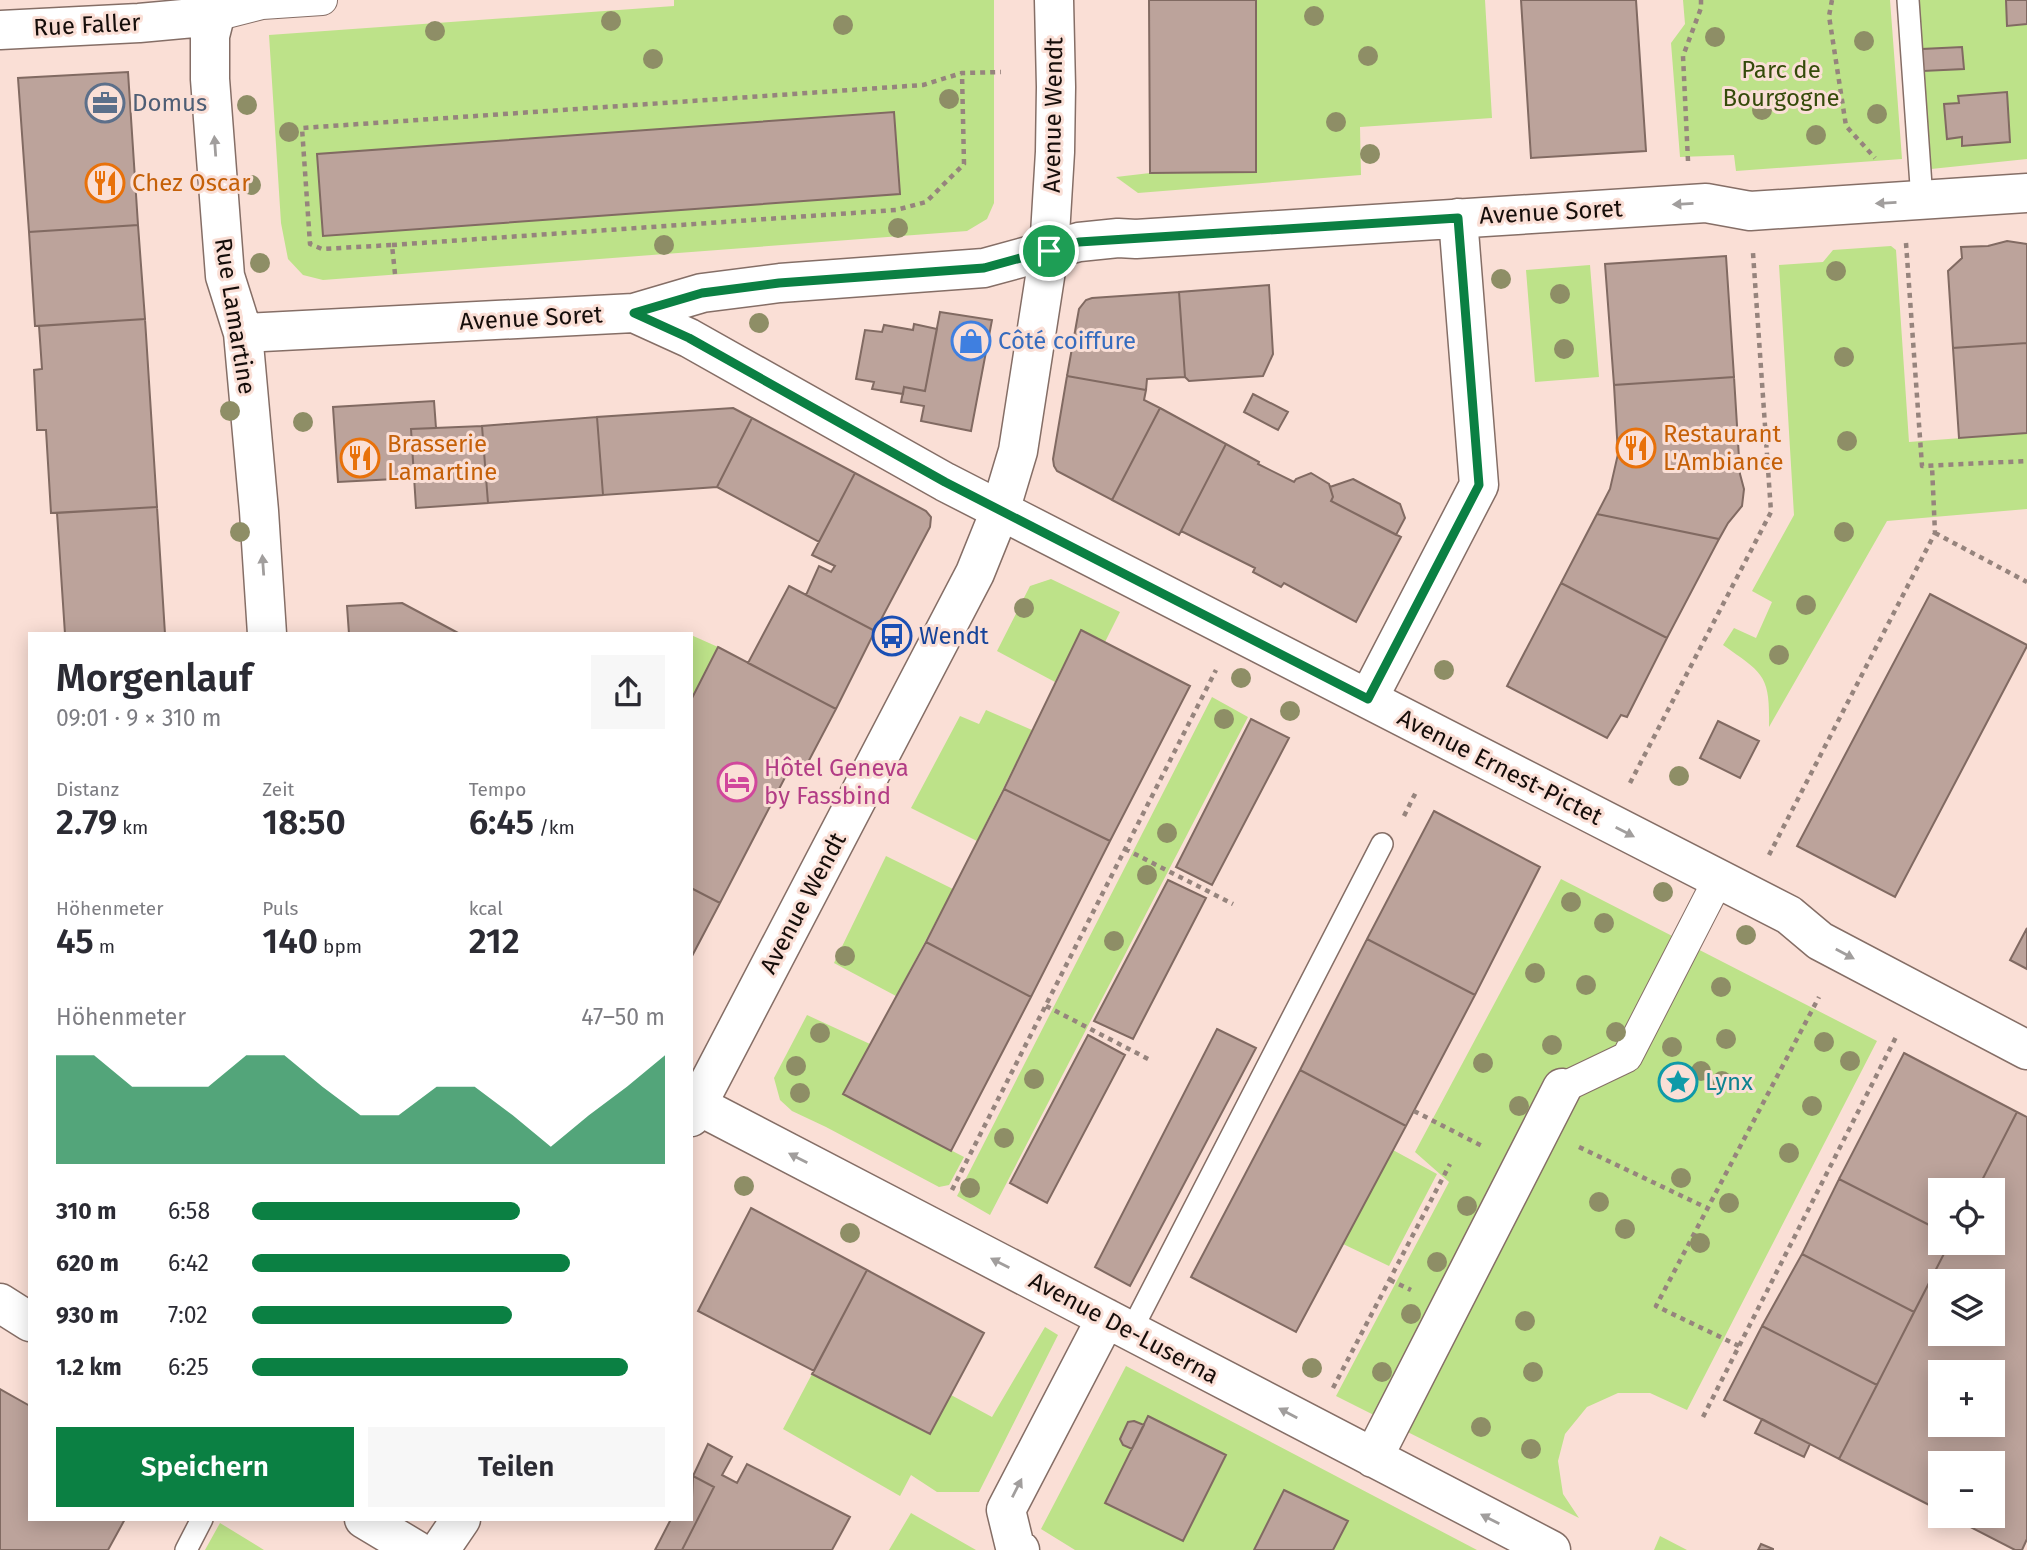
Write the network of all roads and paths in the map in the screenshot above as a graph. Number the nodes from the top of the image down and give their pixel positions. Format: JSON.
{"nodes":[{"id":1,"x":322,"y":0,"type":"edge"},
{"id":2,"x":1054,"y":0,"type":"edge"},
{"id":3,"x":1701,"y":0,"type":"edge"},
{"id":4,"x":1832,"y":0,"type":"edge"},
{"id":5,"x":1908,"y":0,"type":"edge"},
{"id":6,"x":219,"y":8,"type":"edge"},
{"id":7,"x":0,"y":30,"type":"edge"},
{"id":8,"x":1000,"y":72,"type":"dead end"},
{"id":9,"x":962,"y":73,"type":"junction"},
{"id":10,"x":1688,"y":165,"type":"dead end"},
{"id":11,"x":1882,"y":165,"type":"dead end"},
{"id":12,"x":2027,"y":193,"type":"edge"},
{"id":13,"x":1922,"y":200,"type":"junction"},
{"id":14,"x":1458,"y":218,"type":"junction"},
{"id":15,"x":1905,"y":235,"type":"dead end"},
{"id":16,"x":392,"y":245,"type":"junction"},
{"id":17,"x":1752,"y":245,"type":"dead end"},
{"id":18,"x":1049,"y":251,"type":"junction"},
{"id":19,"x":395,"y":274,"type":"dead end"},
{"id":20,"x":634,"y":313,"type":"junction"},
{"id":21,"x":243,"y":333,"type":"junction"},
{"id":22,"x":2027,"y":461,"type":"edge"},
{"id":23,"x":1932,"y":466,"type":"junction"},
{"id":24,"x":1000,"y":511,"type":"junction"},
{"id":25,"x":1935,"y":533,"type":"junction"},
{"id":26,"x":2027,"y":582,"type":"edge"},
{"id":27,"x":267,"y":632,"type":"edge"},
{"id":28,"x":1217,"y":669,"type":"dead end"},
{"id":29,"x":1368,"y":699,"type":"junction"},
{"id":30,"x":1628,"y":787,"type":"dead end"},
{"id":31,"x":1382,"y":845,"type":"dead end"},
{"id":32,"x":1125,"y":849,"type":"junction"},
{"id":33,"x":1766,"y":861,"type":"dead end"},
{"id":34,"x":1718,"y":880,"type":"junction"},
{"id":35,"x":1233,"y":904,"type":"dead end"},
{"id":36,"x":1819,"y":997,"type":"dead end"},
{"id":37,"x":1046,"y":1006,"type":"junction"},
{"id":38,"x":1896,"y":1037,"type":"dead end"},
{"id":39,"x":2027,"y":1050,"type":"edge"},
{"id":40,"x":1152,"y":1061,"type":"dead end"},
{"id":41,"x":1562,"y":1088,"type":"joint"},
{"id":42,"x":694,"y":1111,"type":"edge"},
{"id":43,"x":1414,"y":1111,"type":"dead end"},
{"id":44,"x":1541,"y":1129,"type":"junction"},
{"id":45,"x":1450,"y":1164,"type":"dead end"},
{"id":46,"x":1522,"y":1166,"type":"junction"},
{"id":47,"x":948,"y":1198,"type":"dead end"},
{"id":48,"x":1707,"y":1208,"type":"junction"},
{"id":49,"x":0,"y":1303,"type":"edge"},
{"id":50,"x":28,"y":1321,"type":"edge"},
{"id":51,"x":1118,"y":1325,"type":"junction"},
{"id":52,"x":1739,"y":1346,"type":"junction"},
{"id":53,"x":1328,"y":1398,"type":"dead end"},
{"id":54,"x":1703,"y":1417,"type":"dead end"},
{"id":55,"x":1373,"y":1458,"type":"junction"},
{"id":56,"x":201,"y":1521,"type":"edge"},
{"id":57,"x":368,"y":1521,"type":"edge"},
{"id":58,"x":460,"y":1521,"type":"edge"},
{"id":59,"x":186,"y":1550,"type":"edge"},
{"id":60,"x":416,"y":1550,"type":"edge"},
{"id":61,"x":440,"y":1550,"type":"edge"},
{"id":62,"x":1020,"y":1550,"type":"edge"},
{"id":63,"x":1550,"y":1550,"type":"edge"}],
"edges":[{"from":1,"to":6,"type":"street"},
{"from":2,"to":18,"type":"street","name":"Avenue Wendt"},
{"from":3,"to":10,"type":"path"},
{"from":4,"to":11,"type":"path"},
{"from":5,"to":13,"type":"lane"},
{"from":6,"to":7,"type":"street","name":"Rue Faller"},
{"from":21,"to":6,"type":"street","name":"Rue Lamartine","one_way":true},
{"from":8,"to":9,"type":"path"},
{"from":9,"to":16,"type":"path"},
{"from":9,"to":16,"type":"path"},
{"from":12,"to":13,"type":"street","name":"Avenue Soret"},
{"from":13,"to":14,"type":"street","name":"Avenue Soret","one_way":true},
{"from":14,"to":18,"type":"street","name":"Avenue Soret"},
{"from":14,"to":29,"type":"street"},
{"from":15,"to":23,"type":"path"},
{"from":16,"to":19,"type":"path"},
{"from":17,"to":30,"type":"path"},
{"from":18,"to":20,"type":"street","name":"Avenue Soret"},
{"from":18,"to":24,"type":"street","name":"Avenue Wendt"},
{"from":20,"to":21,"type":"street","name":"Avenue Soret"},
{"from":20,"to":24,"type":"street","name":"Avenue Ernest-Pictet"},
{"from":27,"to":21,"type":"street","name":"Rue Lamartine","one_way":true},
{"from":22,"to":23,"type":"path"},
{"from":23,"to":25,"type":"path"},
{"from":24,"to":29,"type":"street","name":"Avenue Ernest-Pictet"},
{"from":24,"to":42,"type":"street","name":"Avenue Wendt"},
{"from":25,"to":26,"type":"path"},
{"from":25,"to":33,"type":"path"},
{"from":28,"to":32,"type":"path"},
{"from":29,"to":34,"type":"street","name":"Avenue Ernest-Pictet","one_way":true},
{"from":31,"to":51,"type":"lane"},
{"from":32,"to":35,"type":"path"},
{"from":32,"to":37,"type":"path"},
{"from":34,"to":39,"type":"street","name":"Avenue Ernest-Pictet","one_way":true},
{"from":34,"to":41,"type":"street"},
{"from":36,"to":48,"type":"path"},
{"from":37,"to":40,"type":"path"},
{"from":37,"to":47,"type":"path"},
{"from":38,"to":52,"type":"path"},
{"from":41,"to":44,"type":"street"},
{"from":51,"to":42,"type":"street","name":"Avenue De-Luserna","one_way":true},
{"from":43,"to":46,"type":"path"},
{"from":44,"to":46,"type":"street"},
{"from":44,"to":48,"type":"path"},
{"from":45,"to":53,"type":"path"},
{"from":46,"to":55,"type":"street"},
{"from":48,"to":52,"type":"path"},
{"from":49,"to":50,"type":"street"},
{"from":55,"to":51,"type":"street","name":"Avenue De-Luserna","one_way":true},
{"from":62,"to":51,"type":"street","one_way":true},
{"from":52,"to":54,"type":"path"},
{"from":63,"to":55,"type":"street","name":"Avenue De-Luserna","one_way":true},
{"from":56,"to":59,"type":"lane"},
{"from":57,"to":60,"type":"street"},
{"from":58,"to":61,"type":"street"}]}
